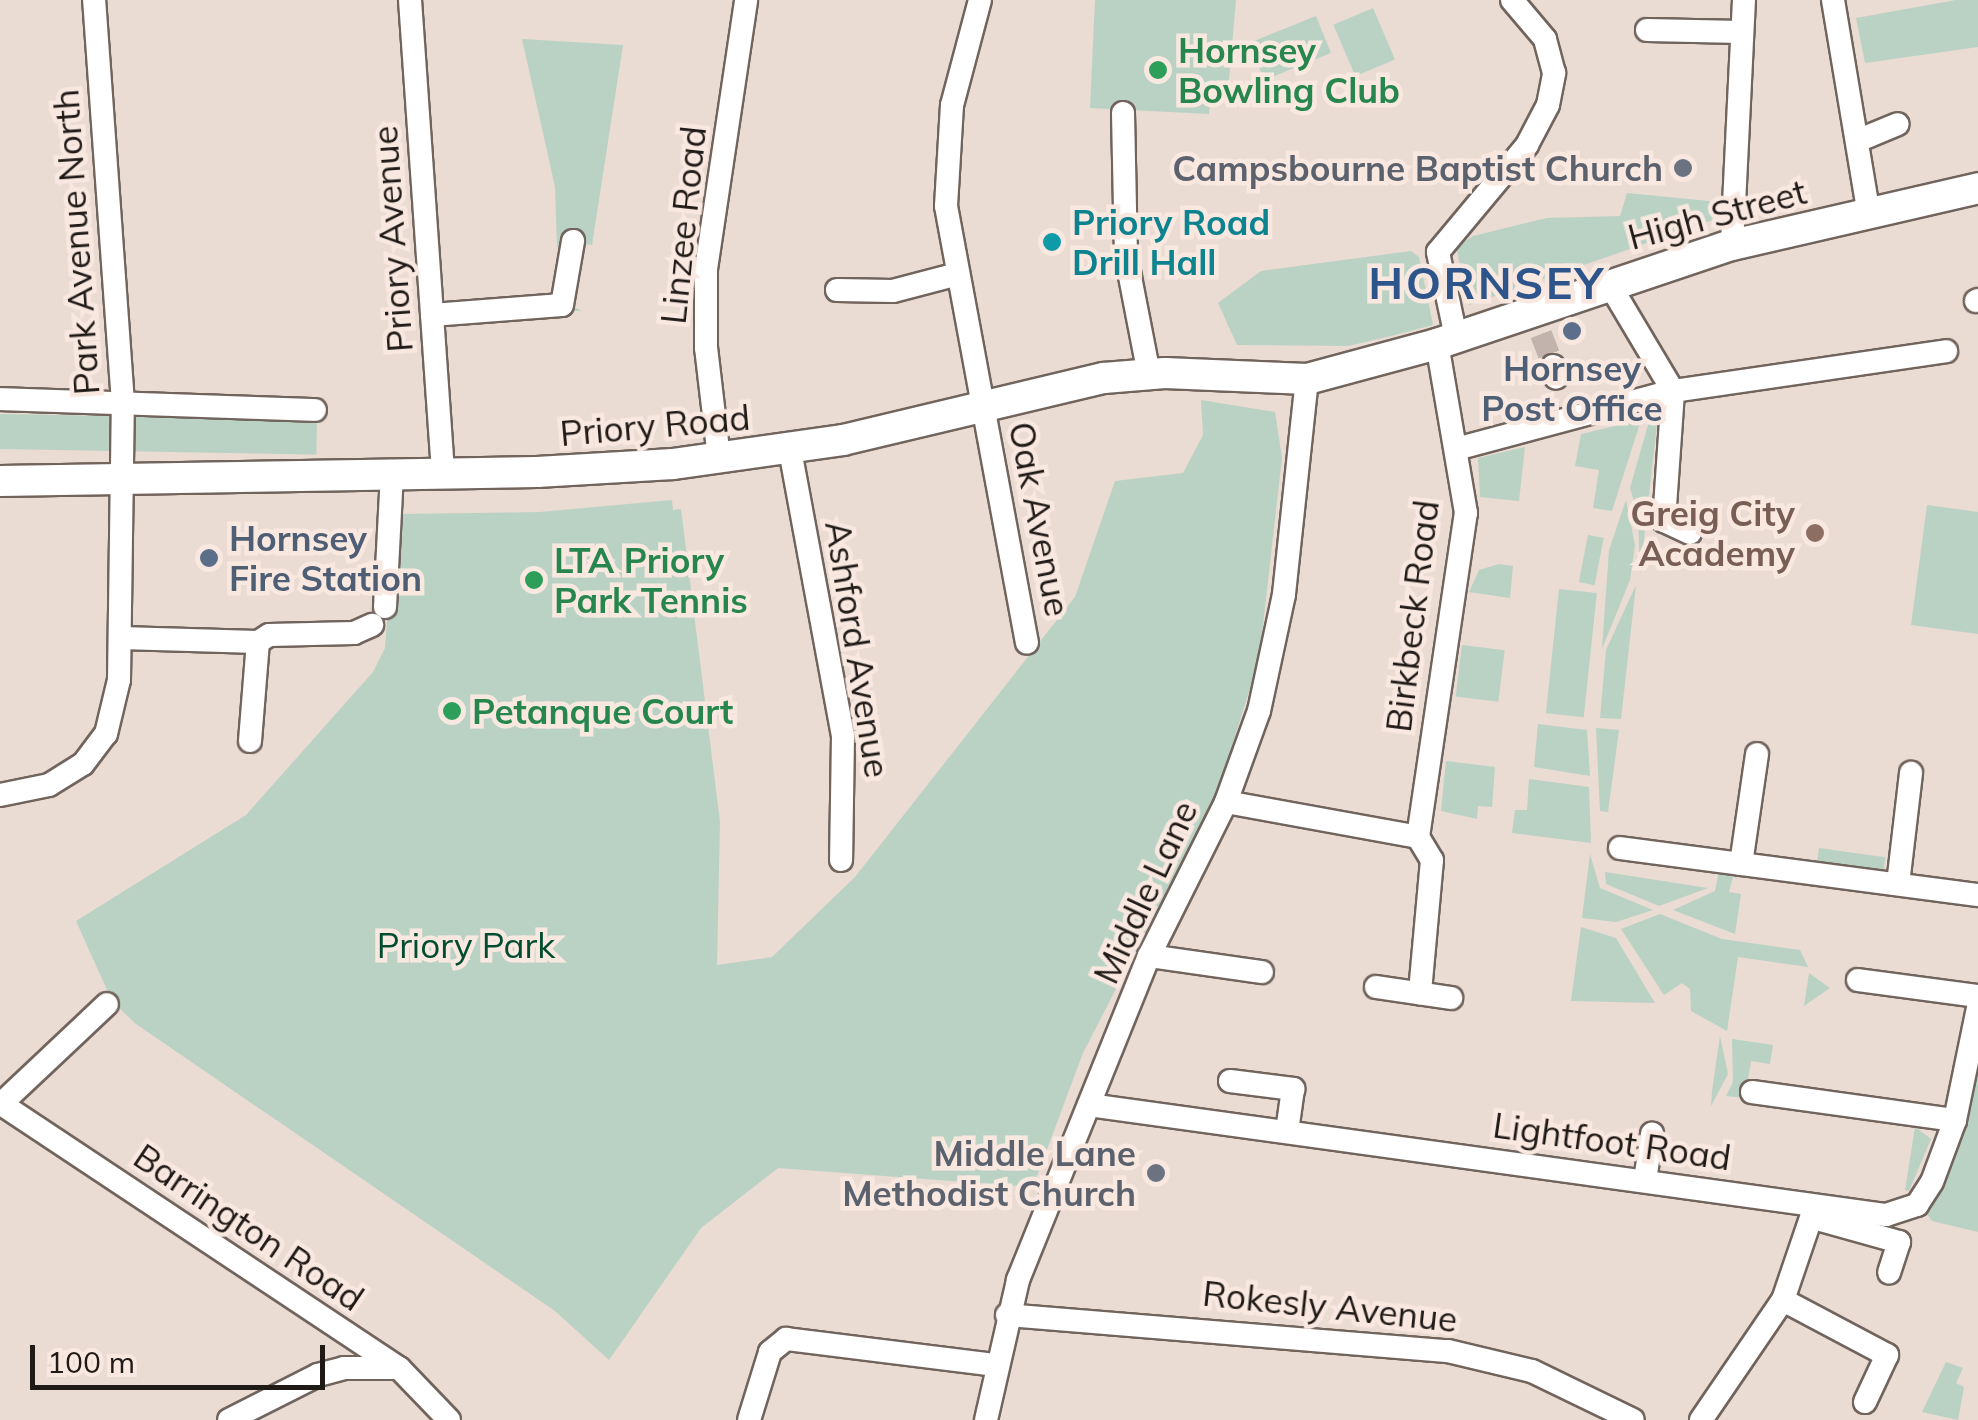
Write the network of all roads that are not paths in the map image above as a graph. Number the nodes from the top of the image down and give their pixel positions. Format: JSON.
{"nodes":[{"id":1,"x":94,"y":0,"type":"edge"},
{"id":2,"x":410,"y":0,"type":"edge"},
{"id":3,"x":746,"y":0,"type":"edge"},
{"id":4,"x":980,"y":0,"type":"edge"},
{"id":5,"x":1512,"y":0,"type":"edge"},
{"id":6,"x":1744,"y":0,"type":"edge"},
{"id":7,"x":1833,"y":0,"type":"edge"},
{"id":8,"x":1647,"y":30,"type":"dead end"},
{"id":9,"x":1742,"y":32,"type":"junction"},
{"id":10,"x":1123,"y":113,"type":"dead end"},
{"id":11,"x":1898,"y":124,"type":"dead end"},
{"id":12,"x":1857,"y":141,"type":"junction"},
{"id":13,"x":1978,"y":190,"type":"edge"},
{"id":14,"x":1870,"y":215,"type":"junction"},
{"id":15,"x":573,"y":241,"type":"dead end"},
{"id":16,"x":1732,"y":245,"type":"junction"},
{"id":17,"x":954,"y":275,"type":"junction"},
{"id":18,"x":1608,"y":282,"type":"junction"},
{"id":19,"x":838,"y":290,"type":"dead end"},
{"id":20,"x":432,"y":315,"type":"junction"},
{"id":21,"x":1446,"y":341,"type":"junction"},
{"id":22,"x":1946,"y":351,"type":"dead end"},
{"id":23,"x":1149,"y":374,"type":"junction"},
{"id":24,"x":1307,"y":379,"type":"junction"},
{"id":25,"x":1674,"y":391,"type":"junction"},
{"id":26,"x":0,"y":399,"type":"edge"},
{"id":27,"x":123,"y":403,"type":"junction"},
{"id":28,"x":984,"y":407,"type":"junction"},
{"id":29,"x":315,"y":410,"type":"dead end"},
{"id":30,"x":1456,"y":449,"type":"junction"},
{"id":31,"x":790,"y":450,"type":"junction"},
{"id":32,"x":720,"y":458,"type":"junction"},
{"id":33,"x":392,"y":473,"type":"junction"},
{"id":34,"x":443,"y":473,"type":"junction"},
{"id":35,"x":124,"y":479,"type":"junction"},
{"id":36,"x":0,"y":481,"type":"edge"},
{"id":37,"x":1690,"y":533,"type":"dead end"},
{"id":38,"x":121,"y":638,"type":"junction"},
{"id":39,"x":258,"y":642,"type":"junction"},
{"id":40,"x":1028,"y":644,"type":"dead end"},
{"id":41,"x":250,"y":741,"type":"dead end"},
{"id":42,"x":1757,"y":754,"type":"dead end"},
{"id":43,"x":1911,"y":773,"type":"dead end"},
{"id":44,"x":0,"y":795,"type":"edge"},
{"id":45,"x":1226,"y":802,"type":"junction"},
{"id":46,"x":1418,"y":837,"type":"junction"},
{"id":47,"x":1620,"y":848,"type":"dead end"},
{"id":48,"x":841,"y":860,"type":"dead end"},
{"id":49,"x":1741,"y":864,"type":"junction"},
{"id":50,"x":1898,"y":884,"type":"junction"},
{"id":51,"x":1978,"y":895,"type":"edge"},
{"id":52,"x":1149,"y":956,"type":"junction"},
{"id":53,"x":1262,"y":972,"type":"dead end"},
{"id":54,"x":1858,"y":980,"type":"dead end"},
{"id":55,"x":1376,"y":987,"type":"dead end"},
{"id":56,"x":1420,"y":993,"type":"junction"},
{"id":57,"x":1978,"y":996,"type":"edge"},
{"id":58,"x":1451,"y":998,"type":"dead end"},
{"id":59,"x":107,"y":1004,"type":"dead end"},
{"id":60,"x":1978,"y":1008,"type":"edge"},
{"id":61,"x":1230,"y":1081,"type":"dead end"},
{"id":62,"x":1752,"y":1092,"type":"dead end"},
{"id":63,"x":1,"y":1103,"type":"edge"},
{"id":64,"x":1088,"y":1105,"type":"junction"},
{"id":65,"x":1955,"y":1120,"type":"junction"},
{"id":66,"x":1287,"y":1131,"type":"junction"},
{"id":67,"x":1652,"y":1134,"type":"dead end"},
{"id":68,"x":1644,"y":1180,"type":"junction"},
{"id":69,"x":1816,"y":1212,"type":"junction"},
{"id":70,"x":1889,"y":1272,"type":"dead end"},
{"id":71,"x":1782,"y":1300,"type":"junction"},
{"id":72,"x":1007,"y":1315,"type":"junction"},
{"id":73,"x":350,"y":1338,"type":"junction"},
{"id":74,"x":995,"y":1365,"type":"junction"},
{"id":75,"x":344,"y":1368,"type":"junction"},
{"id":76,"x":399,"y":1368,"type":"junction"},
{"id":77,"x":1865,"y":1402,"type":"dead end"},
{"id":78,"x":228,"y":1420,"type":"edge"},
{"id":79,"x":450,"y":1420,"type":"edge"},
{"id":80,"x":750,"y":1420,"type":"edge"},
{"id":81,"x":986,"y":1420,"type":"edge"},
{"id":82,"x":1634,"y":1420,"type":"edge"},
{"id":83,"x":1702,"y":1420,"type":"edge"}],
"edges":[{"from":1,"to":27,"type":"street","name":"Park Avenue North"},
{"from":2,"to":20,"type":"street","name":"Priory Avenue"},
{"from":3,"to":32,"type":"street","name":"Linzee Road"},
{"from":4,"to":17,"type":"street","name":"Oak Avenue"},
{"from":5,"to":21,"type":"street","name":"Birkbeck Road"},
{"from":6,"to":9,"type":"street"},
{"from":7,"to":12,"type":"street"},
{"from":8,"to":9,"type":"street"},
{"from":9,"to":16,"type":"street"},
{"from":10,"to":23,"type":"street"},
{"from":11,"to":12,"type":"street"},
{"from":12,"to":14,"type":"street"},
{"from":13,"to":14,"type":"main road","name":"High Street"},
{"from":14,"to":16,"type":"main road","name":"High Street"},
{"from":15,"to":20,"type":"street"},
{"from":16,"to":18,"type":"main road","name":"High Street"},
{"from":17,"to":19,"type":"street"},
{"from":17,"to":28,"type":"street","name":"Oak Avenue"},
{"from":18,"to":21,"type":"main road","name":"High Street"},
{"from":18,"to":25,"type":"street"},
{"from":20,"to":34,"type":"street","name":"Priory Avenue"},
{"from":21,"to":24,"type":"main road","name":"High Street"},
{"from":21,"to":30,"type":"street","name":"Birkbeck Road"},
{"from":22,"to":25,"type":"street"},
{"from":23,"to":24,"type":"main road","name":"Priory Road"},
{"from":23,"to":28,"type":"main road","name":"Priory Road"},
{"from":24,"to":45,"type":"street","name":"Middle Lane"},
{"from":25,"to":30,"type":"street"},
{"from":25,"to":37,"type":"street"},
{"from":26,"to":27,"type":"street"},
{"from":27,"to":29,"type":"street"},
{"from":27,"to":35,"type":"street","name":"Park Avenue North"},
{"from":28,"to":31,"type":"main road","name":"Priory Road"},
{"from":28,"to":40,"type":"street","name":"Oak Avenue"},
{"from":30,"to":46,"type":"street","name":"Birkbeck Road"},
{"from":31,"to":32,"type":"main road","name":"Priory Road"},
{"from":31,"to":48,"type":"street","name":"Ashford Avenue"},
{"from":32,"to":34,"type":"main road","name":"Priory Road"},
{"from":33,"to":34,"type":"main road","name":"Priory Road"},
{"from":33,"to":35,"type":"main road","name":"Priory Road"},
{"from":33,"to":39,"type":"street"},
{"from":35,"to":36,"type":"main road","name":"Priory Road"},
{"from":35,"to":38,"type":"street","name":"Park Avenue North"},
{"from":38,"to":39,"type":"street"},
{"from":38,"to":44,"type":"street","name":"Park Avenue North"},
{"from":39,"to":41,"type":"street"},
{"from":42,"to":49,"type":"street"},
{"from":43,"to":50,"type":"street"},
{"from":45,"to":46,"type":"street"},
{"from":45,"to":52,"type":"street","name":"Middle Lane"},
{"from":46,"to":56,"type":"street"},
{"from":47,"to":49,"type":"street"},
{"from":49,"to":50,"type":"street"},
{"from":50,"to":51,"type":"street"},
{"from":52,"to":53,"type":"street"},
{"from":52,"to":64,"type":"street","name":"Middle Lane"},
{"from":54,"to":57,"type":"street"},
{"from":55,"to":56,"type":"street"},
{"from":56,"to":58,"type":"street"},
{"from":59,"to":63,"type":"street"},
{"from":60,"to":65,"type":"street","name":"Lightfoot Road"},
{"from":61,"to":66,"type":"street"},
{"from":62,"to":65,"type":"street"},
{"from":63,"to":73,"type":"street","name":"Barrington Road"},
{"from":64,"to":66,"type":"street","name":"Lightfoot Road"},
{"from":64,"to":72,"type":"street","name":"Middle Lane"},
{"from":65,"to":69,"type":"street","name":"Lightfoot Road"},
{"from":66,"to":68,"type":"street","name":"Lightfoot Road"},
{"from":67,"to":68,"type":"street"},
{"from":68,"to":69,"type":"street","name":"Lightfoot Road"},
{"from":69,"to":70,"type":"street"},
{"from":69,"to":71,"type":"street"},
{"from":71,"to":77,"type":"street"},
{"from":71,"to":83,"type":"street"},
{"from":72,"to":74,"type":"street","name":"Middle Lane"},
{"from":72,"to":82,"type":"street","name":"Rokesly Avenue"},
{"from":73,"to":75,"type":"street"},
{"from":73,"to":76,"type":"street","name":"Barrington Road"},
{"from":74,"to":80,"type":"street"},
{"from":74,"to":81,"type":"street","name":"Middle Lane"},
{"from":75,"to":76,"type":"street"},
{"from":75,"to":78,"type":"street"},
{"from":76,"to":79,"type":"street","name":"Barrington Road"}]}
